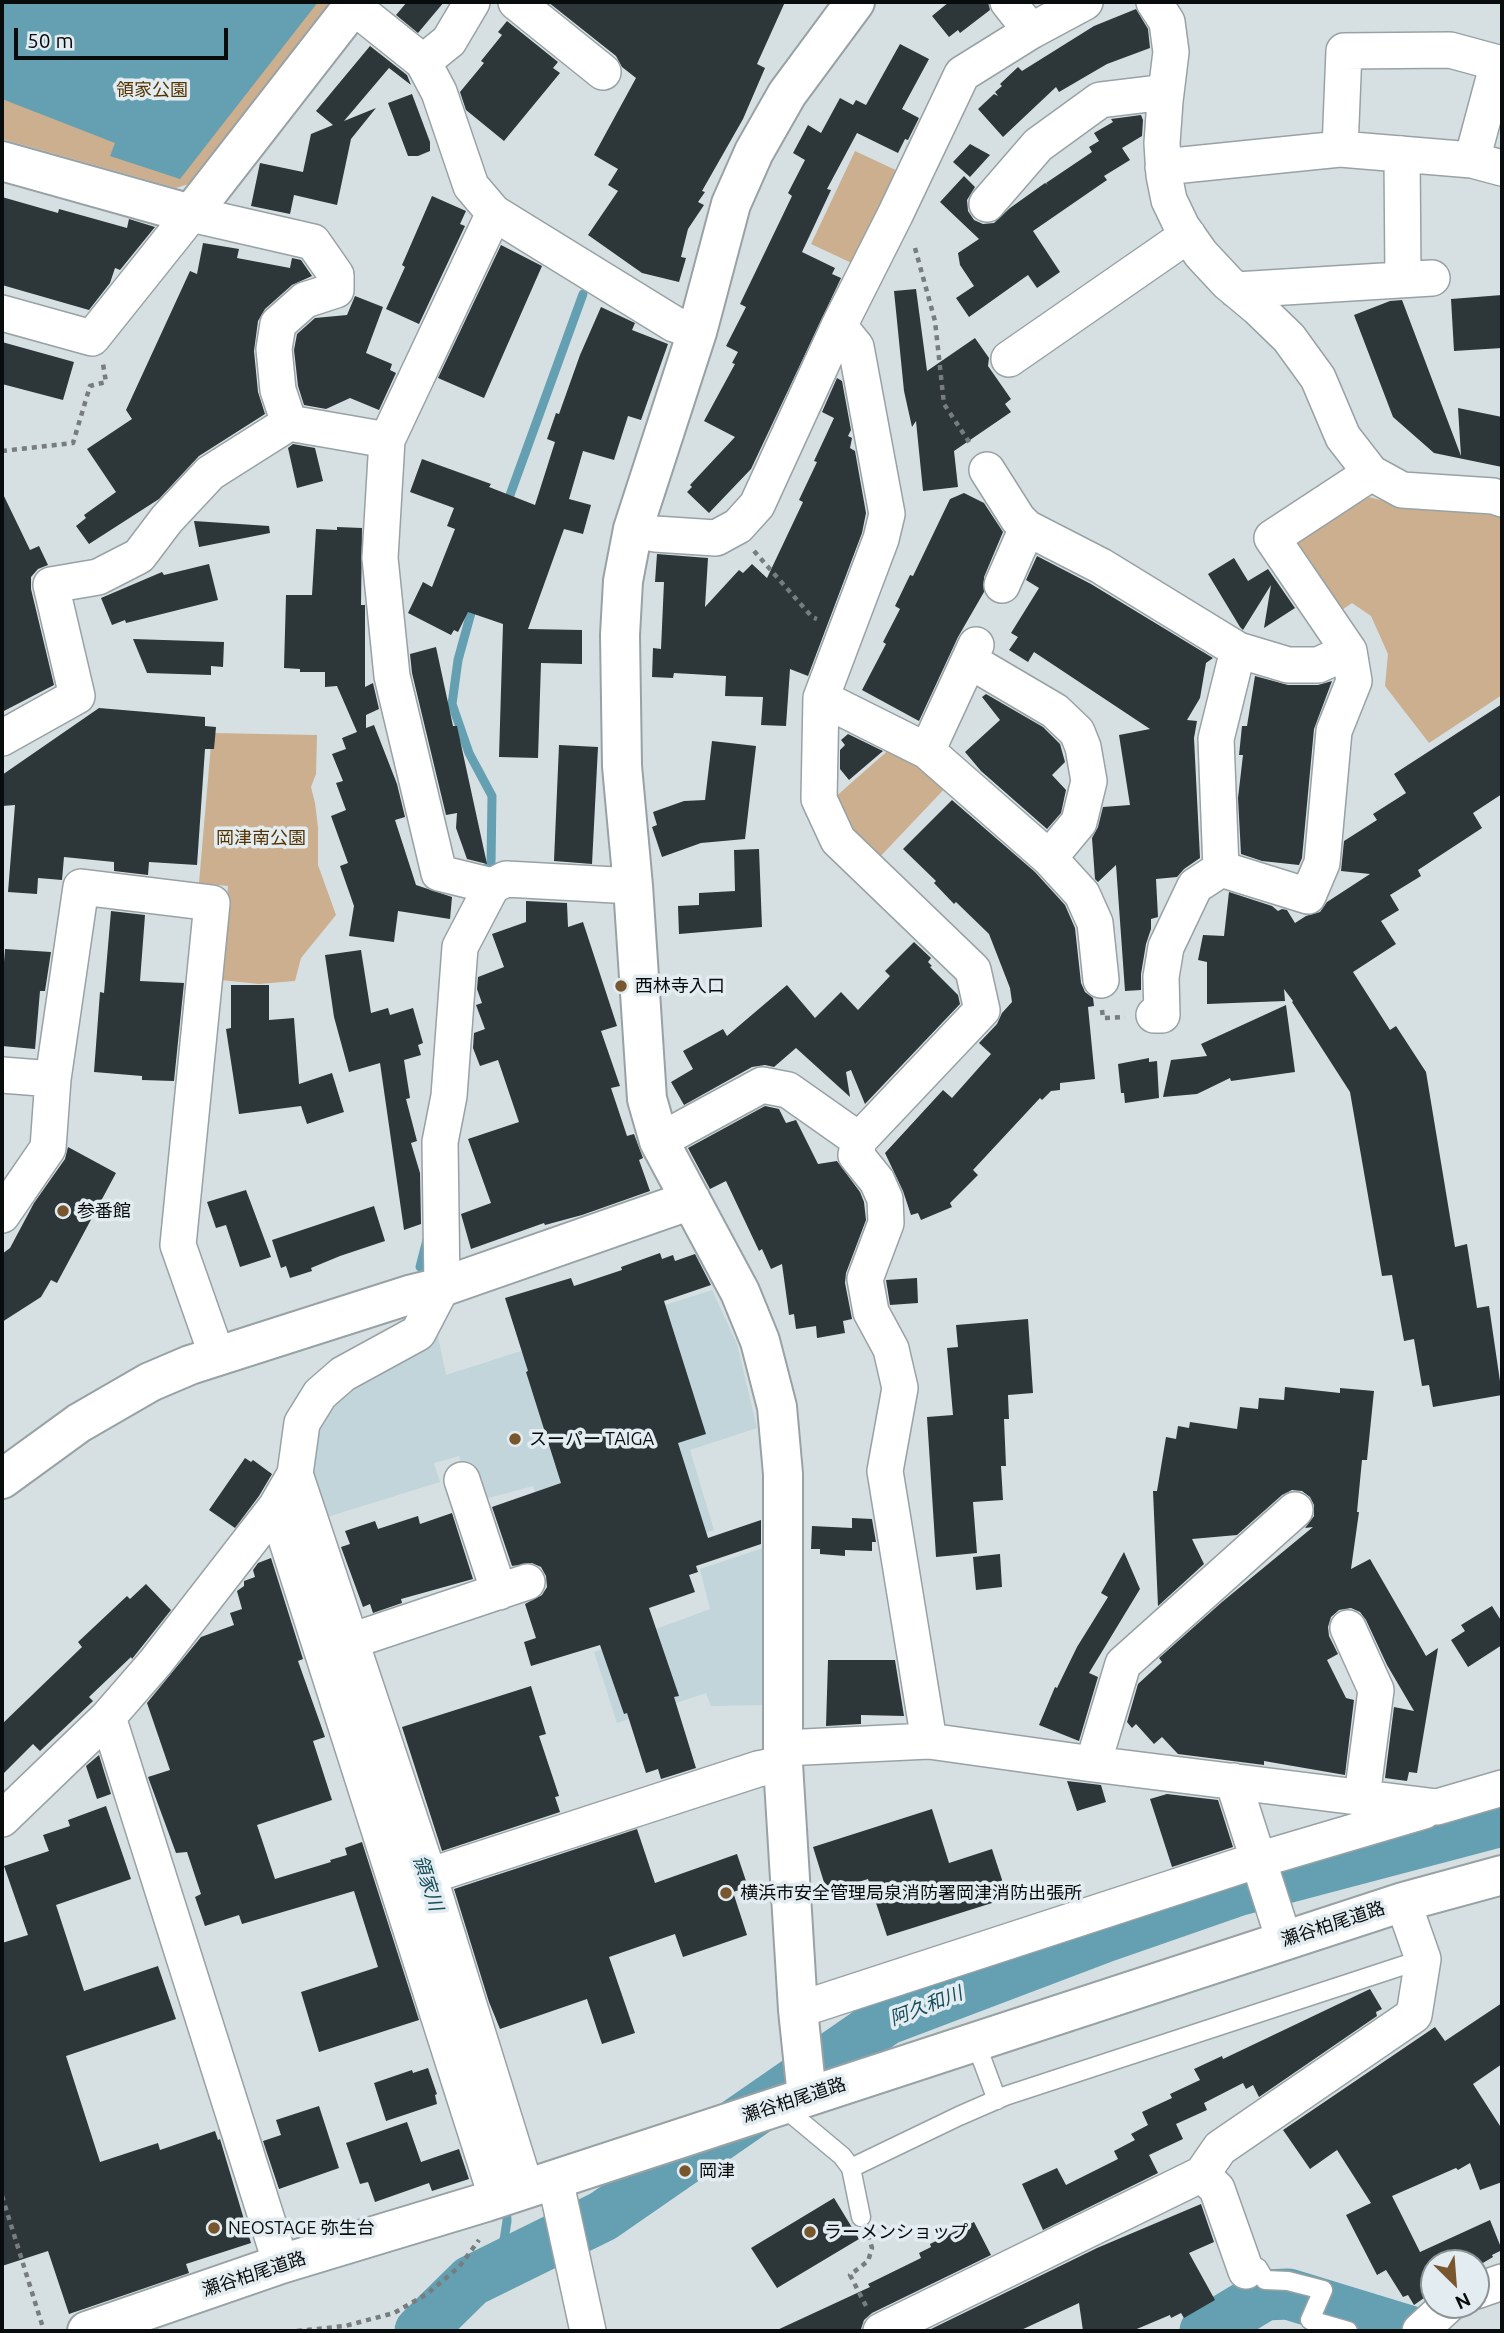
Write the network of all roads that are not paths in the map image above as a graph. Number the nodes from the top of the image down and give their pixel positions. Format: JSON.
{"nodes":[{"id":1,"x":472,"y":2,"type":"edge"},
{"id":2,"x":516,"y":2,"type":"edge"},
{"id":3,"x":855,"y":2,"type":"edge"},
{"id":4,"x":1008,"y":2,"type":"edge"},
{"id":5,"x":1086,"y":2,"type":"edge"},
{"id":6,"x":1154,"y":2,"type":"edge"},
{"id":7,"x":355,"y":4,"type":"edge"},
{"id":8,"x":1031,"y":31,"type":"junction"},
{"id":9,"x":423,"y":62,"type":"junction"},
{"id":10,"x":603,"y":72,"type":"dead end"},
{"id":11,"x":1166,"y":92,"type":"junction"},
{"id":12,"x":1340,"y":149,"type":"junction"},
{"id":13,"x":1402,"y":154,"type":"junction"},
{"id":14,"x":2,"y":161,"type":"edge"},
{"id":15,"x":1487,"y":164,"type":"edge"},
{"id":16,"x":1163,"y":167,"type":"junction"},
{"id":17,"x":987,"y":204,"type":"dead end"},
{"id":18,"x":494,"y":213,"type":"junction"},
{"id":19,"x":191,"y":214,"type":"junction"},
{"id":20,"x":1188,"y":235,"type":"junction"},
{"id":21,"x":1236,"y":290,"type":"junction"},
{"id":22,"x":2,"y":313,"type":"edge"},
{"id":23,"x":839,"y":326,"type":"junction"},
{"id":24,"x":697,"y":332,"type":"junction"},
{"id":25,"x":1009,"y":359,"type":"dead end"},
{"id":26,"x":289,"y":423,"type":"junction"},
{"id":27,"x":387,"y":440,"type":"junction"},
{"id":28,"x":987,"y":470,"type":"dead end"},
{"id":29,"x":1371,"y":473,"type":"junction"},
{"id":30,"x":1502,"y":499,"type":"edge"},
{"id":31,"x":633,"y":528,"type":"junction"},
{"id":32,"x":1027,"y":528,"type":"junction"},
{"id":33,"x":1002,"y":585,"type":"dead end"},
{"id":34,"x":1238,"y":650,"type":"junction"},
{"id":35,"x":1349,"y":651,"type":"junction"},
{"id":36,"x":821,"y":698,"type":"junction"},
{"id":37,"x":2,"y":738,"type":"edge"},
{"id":38,"x":927,"y":751,"type":"junction"},
{"id":39,"x":1049,"y":858,"type":"junction"},
{"id":40,"x":1221,"y":869,"type":"junction"},
{"id":41,"x":492,"y":886,"type":"junction"},
{"id":42,"x":633,"y":886,"type":"junction"},
{"id":43,"x":1101,"y":980,"type":"dead end"},
{"id":44,"x":1154,"y":1015,"type":"dead end"},
{"id":45,"x":2,"y":1076,"type":"edge"},
{"id":46,"x":53,"y":1079,"type":"junction"},
{"id":47,"x":859,"y":1140,"type":"junction"},
{"id":48,"x":659,"y":1141,"type":"junction"},
{"id":49,"x":691,"y":1200,"type":"junction"},
{"id":50,"x":2,"y":1214,"type":"edge"},
{"id":51,"x":442,"y":1287,"type":"junction"},
{"id":52,"x":217,"y":1356,"type":"junction"},
{"id":53,"x":295,"y":1474,"type":"junction"},
{"id":54,"x":2,"y":1479,"type":"edge"},
{"id":55,"x":462,"y":1480,"type":"dead end"},
{"id":56,"x":276,"y":1507,"type":"junction"},
{"id":57,"x":1295,"y":1510,"type":"dead end"},
{"id":58,"x":1348,"y":1628,"type":"dead end"},
{"id":59,"x":351,"y":1641,"type":"junction"},
{"id":60,"x":108,"y":1717,"type":"junction"},
{"id":61,"x":929,"y":1741,"type":"junction"},
{"id":62,"x":783,"y":1756,"type":"junction"},
{"id":63,"x":1093,"y":1764,"type":"junction"},
{"id":64,"x":1233,"y":1781,"type":"junction"},
{"id":65,"x":1502,"y":1788,"type":"edge"},
{"id":66,"x":1362,"y":1797,"type":"junction"},
{"id":67,"x":1437,"y":1807,"type":"junction"},
{"id":68,"x":2,"y":1819,"type":"edge"},
{"id":69,"x":1259,"y":1864,"type":"junction"},
{"id":70,"x":1502,"y":1875,"type":"edge"},
{"id":71,"x":429,"y":1876,"type":"junction"},
{"id":72,"x":1403,"y":1902,"type":"junction"},
{"id":73,"x":1278,"y":1924,"type":"junction"},
{"id":74,"x":1423,"y":1959,"type":"junction"},
{"id":75,"x":798,"y":2010,"type":"junction"},
{"id":76,"x":975,"y":2041,"type":"junction"},
{"id":77,"x":794,"y":2100,"type":"junction"},
{"id":78,"x":997,"y":2100,"type":"junction"},
{"id":79,"x":850,"y":2168,"type":"junction"},
{"id":80,"x":1202,"y":2174,"type":"junction"},
{"id":81,"x":524,"y":2194,"type":"junction"},
{"id":82,"x":862,"y":2217,"type":"road end"},
{"id":83,"x":281,"y":2264,"type":"junction"},
{"id":84,"x":1246,"y":2271,"type":"joint"},
{"id":85,"x":87,"y":2331,"type":"edge"},
{"id":86,"x":588,"y":2331,"type":"edge"},
{"id":87,"x":881,"y":2331,"type":"edge"},
{"id":88,"x":1348,"y":2331,"type":"edge"}],
"edges":[{"from":1,"to":9,"type":"street"},
{"from":2,"to":10,"type":"street"},
{"from":3,"to":24,"type":"street"},
{"from":4,"to":8,"type":"street"},
{"from":5,"to":8,"type":"street"},
{"from":6,"to":11,"type":"street"},
{"from":7,"to":9,"type":"street"},
{"from":7,"to":19,"type":"street"},
{"from":8,"to":23,"type":"street"},
{"from":9,"to":18,"type":"street"},
{"from":11,"to":16,"type":"street"},
{"from":11,"to":17,"type":"street"},
{"from":12,"to":13,"type":"street"},
{"from":12,"to":15,"type":"street"},
{"from":12,"to":16,"type":"street"},
{"from":13,"to":15,"type":"street"},
{"from":13,"to":21,"type":"street"},
{"from":14,"to":19,"type":"street"},
{"from":16,"to":20,"type":"street"},
{"from":18,"to":24,"type":"street"},
{"from":18,"to":27,"type":"street"},
{"from":19,"to":22,"type":"street"},
{"from":19,"to":26,"type":"street"},
{"from":20,"to":21,"type":"street"},
{"from":20,"to":25,"type":"street"},
{"from":21,"to":29,"type":"street"},
{"from":23,"to":31,"type":"street"},
{"from":23,"to":36,"type":"street"},
{"from":24,"to":31,"type":"street"},
{"from":26,"to":27,"type":"street"},
{"from":26,"to":37,"type":"street"},
{"from":27,"to":41,"type":"street"},
{"from":28,"to":32,"type":"street"},
{"from":29,"to":30,"type":"street"},
{"from":29,"to":35,"type":"street"},
{"from":31,"to":42,"type":"street"},
{"from":32,"to":33,"type":"street"},
{"from":32,"to":34,"type":"street"},
{"from":34,"to":35,"type":"street"},
{"from":34,"to":40,"type":"street"},
{"from":35,"to":40,"type":"street"},
{"from":36,"to":38,"type":"street"},
{"from":36,"to":47,"type":"street"},
{"from":38,"to":39,"type":"street"},
{"from":38,"to":39,"type":"street"},
{"from":39,"to":43,"type":"street"},
{"from":40,"to":44,"type":"street"},
{"from":41,"to":42,"type":"street"},
{"from":41,"to":51,"type":"street"},
{"from":42,"to":48,"type":"street"},
{"from":45,"to":46,"type":"street"},
{"from":46,"to":50,"type":"street"},
{"from":46,"to":52,"type":"street"},
{"from":47,"to":48,"type":"street"},
{"from":47,"to":61,"type":"street"},
{"from":48,"to":49,"type":"street"},
{"from":49,"to":51,"type":"street"},
{"from":49,"to":62,"type":"street"},
{"from":51,"to":52,"type":"street"},
{"from":51,"to":53,"type":"street"},
{"from":52,"to":54,"type":"street"},
{"from":53,"to":56,"type":"street"},
{"from":53,"to":59,"type":"street"},
{"from":55,"to":59,"type":"street"},
{"from":56,"to":60,"type":"street"},
{"from":56,"to":81,"type":"street"},
{"from":57,"to":63,"type":"street"},
{"from":58,"to":66,"type":"street"},
{"from":59,"to":71,"type":"street"},
{"from":60,"to":68,"type":"street"},
{"from":60,"to":83,"type":"street"},
{"from":61,"to":62,"type":"street"},
{"from":61,"to":63,"type":"street"},
{"from":62,"to":71,"type":"street"},
{"from":62,"to":75,"type":"street"},
{"from":63,"to":64,"type":"street"},
{"from":64,"to":66,"type":"street"},
{"from":64,"to":69,"type":"street"},
{"from":65,"to":67,"type":"street"},
{"from":66,"to":67,"type":"street"},
{"from":67,"to":69,"type":"street"},
{"from":69,"to":73,"type":"street"},
{"from":69,"to":75,"type":"street"},
{"from":70,"to":72,"type":"street","name":"瀬谷柏尾道路"},
{"from":71,"to":81,"type":"street"},
{"from":72,"to":73,"type":"street","name":"瀬谷柏尾道路"},
{"from":72,"to":74,"type":"street"},
{"from":73,"to":76,"type":"street","name":"瀬谷柏尾道路"},
{"from":74,"to":78,"type":"lane"},
{"from":74,"to":80,"type":"street"},
{"from":75,"to":77,"type":"street"},
{"from":76,"to":77,"type":"street","name":"瀬谷柏尾道路"},
{"from":76,"to":78,"type":"lane"},
{"from":77,"to":79,"type":"lane"},
{"from":77,"to":81,"type":"street","name":"瀬谷柏尾道路"},
{"from":78,"to":79,"type":"lane"},
{"from":79,"to":82,"type":"lane"},
{"from":80,"to":84,"type":"street"},
{"from":80,"to":87,"type":"street"},
{"from":81,"to":83,"type":"street","name":"瀬谷柏尾道路"},
{"from":81,"to":86,"type":"street"},
{"from":83,"to":85,"type":"street","name":"瀬谷柏尾道路"},
{"from":84,"to":88,"type":"lane"}]}
